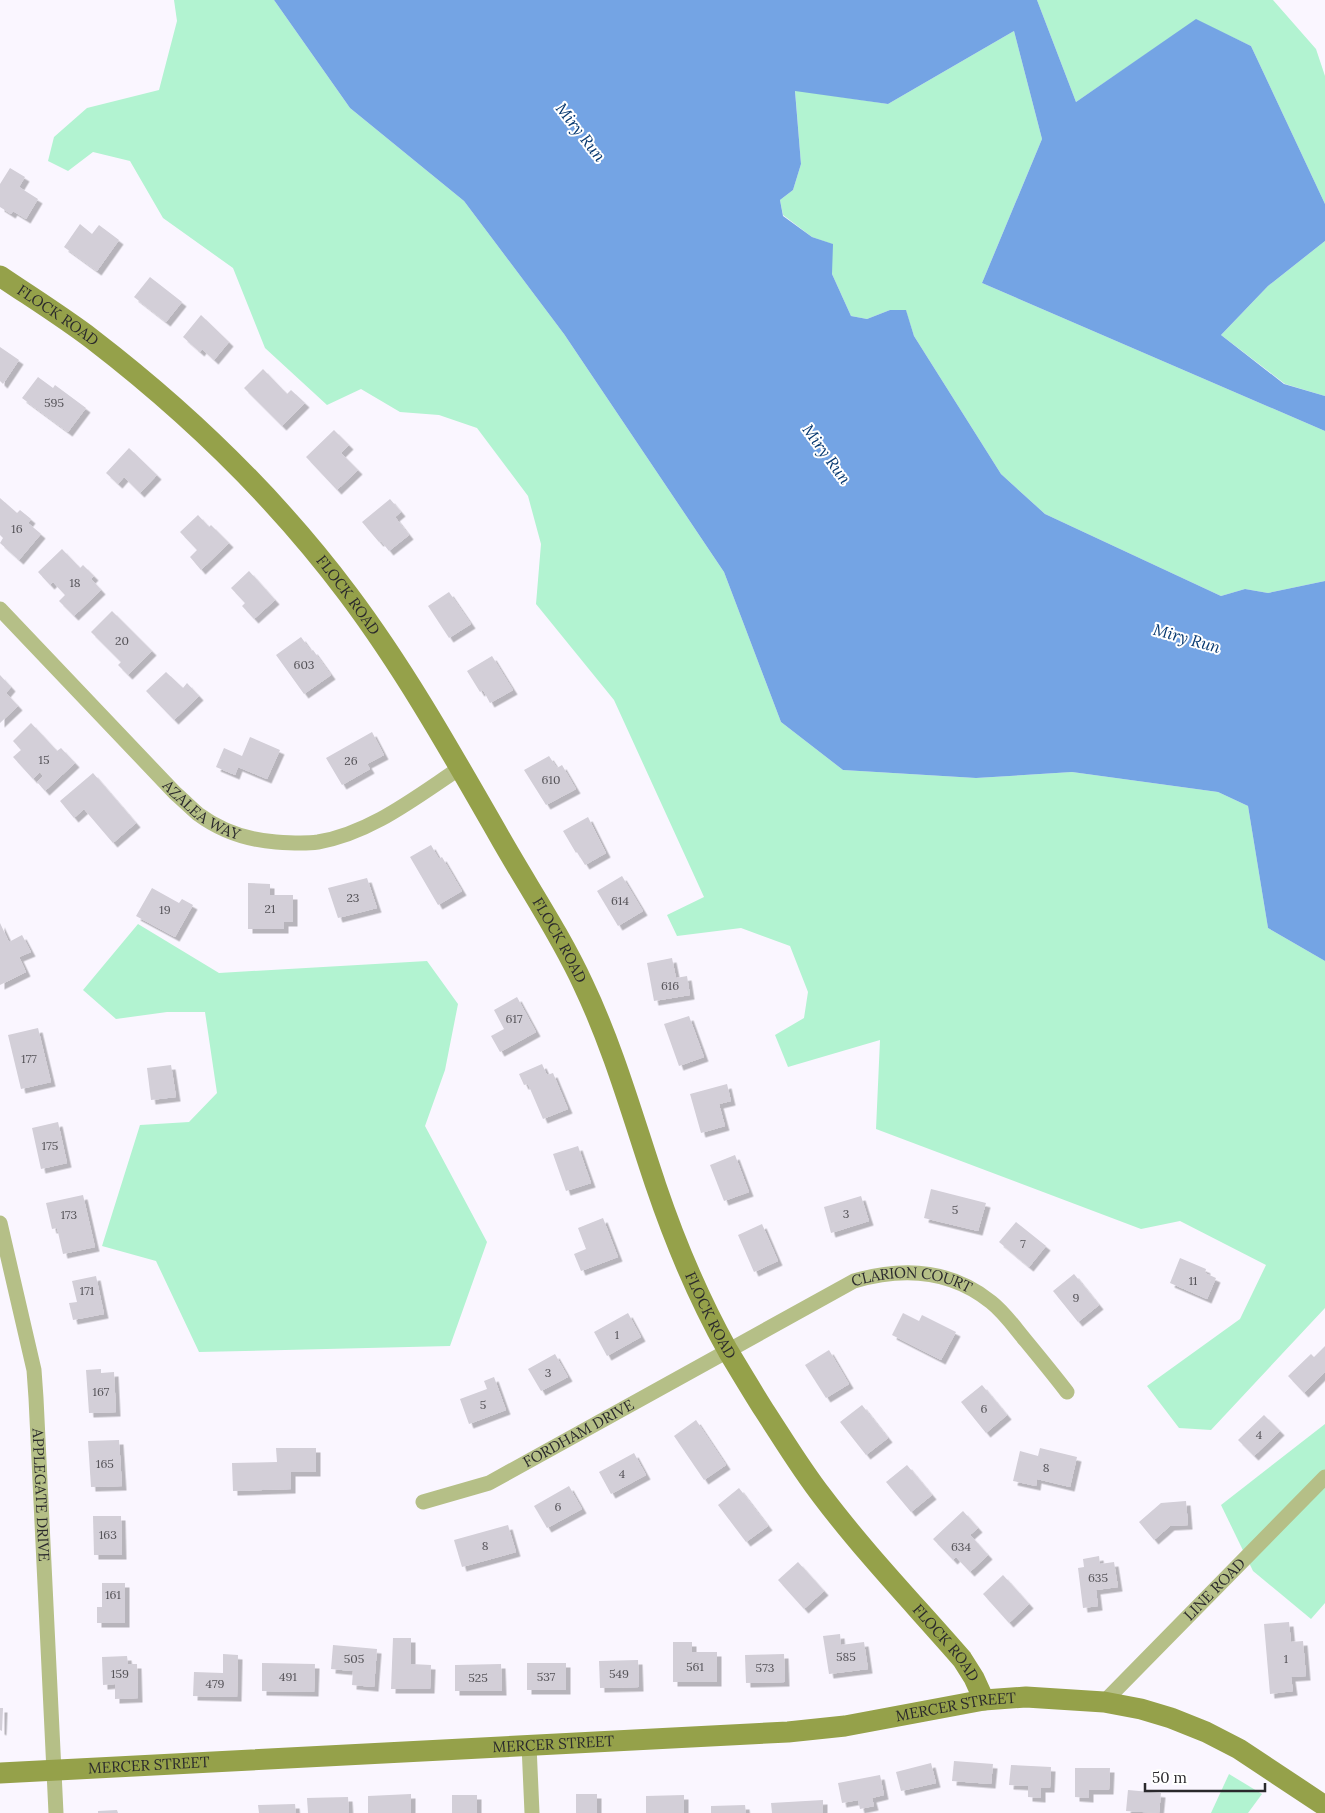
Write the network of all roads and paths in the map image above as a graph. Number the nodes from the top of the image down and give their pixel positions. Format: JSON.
{"nodes":[{"id":1,"x":0,"y":276,"type":"edge"},
{"id":2,"x":0,"y":609,"type":"edge"},
{"id":3,"x":460,"y":768,"type":"junction"},
{"id":4,"x":0,"y":1223,"type":"edge"},
{"id":5,"x":728,"y":1351,"type":"junction"},
{"id":6,"x":1067,"y":1392,"type":"dead end"},
{"id":7,"x":1325,"y":1477,"type":"edge"},
{"id":8,"x":423,"y":1502,"type":"dead end"},
{"id":9,"x":984,"y":1700,"type":"junction"},
{"id":10,"x":1104,"y":1702,"type":"junction"},
{"id":11,"x":529,"y":1744,"type":"junction"},
{"id":12,"x":54,"y":1771,"type":"junction"},
{"id":13,"x":0,"y":1773,"type":"edge"},
{"id":14,"x":1325,"y":1806,"type":"edge"},
{"id":15,"x":56,"y":1813,"type":"edge"},
{"id":16,"x":532,"y":1813,"type":"edge"}],
"edges":[{"from":1,"to":3,"type":"street","name":"FLOCK ROAD"},
{"from":2,"to":3,"type":"street","name":"AZALEA WAY"},
{"from":3,"to":5,"type":"street","name":"FLOCK ROAD"},
{"from":4,"to":12,"type":"street","name":"APPLEGATE DRIVE"},
{"from":5,"to":6,"type":"street","name":"CLARION COURT"},
{"from":5,"to":8,"type":"street","name":"FORDHAM DRIVE"},
{"from":5,"to":9,"type":"street","name":"FLOCK ROAD"},
{"from":7,"to":10,"type":"street","name":"LINE ROAD"},
{"from":9,"to":10,"type":"street","name":"MERCER STREET"},
{"from":9,"to":11,"type":"street","name":"MERCER STREET"},
{"from":10,"to":14,"type":"street","name":"MERCER STREET"},
{"from":11,"to":12,"type":"street","name":"MERCER STREET"},
{"from":11,"to":16,"type":"street"},
{"from":12,"to":13,"type":"street","name":"MERCER STREET"},
{"from":12,"to":15,"type":"street","name":"APPLEGATE DRIVE"}]}
